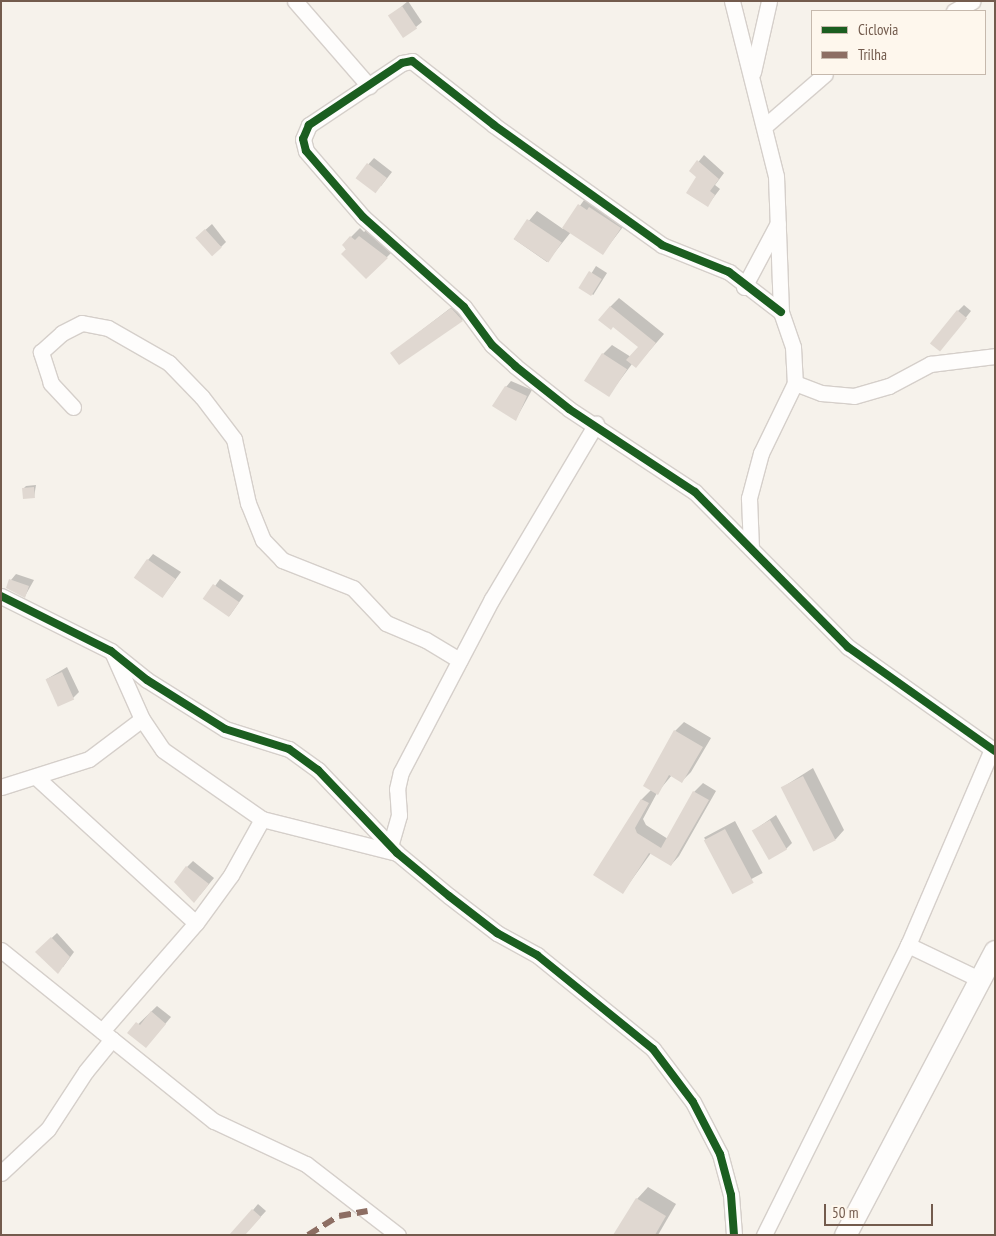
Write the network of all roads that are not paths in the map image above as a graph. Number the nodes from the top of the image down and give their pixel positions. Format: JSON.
{"nodes":[{"id":1,"x":295,"y":1,"type":"edge"},
{"id":2,"x":732,"y":1,"type":"edge"},
{"id":3,"x":769,"y":1,"type":"edge"},
{"id":4,"x":973,"y":1,"type":"edge"},
{"id":5,"x":956,"y":10,"type":"edge"},
{"id":6,"x":825,"y":75,"type":"edge"},
{"id":7,"x":752,"y":76,"type":"junction"},
{"id":8,"x":368,"y":86,"type":"junction"},
{"id":9,"x":765,"y":126,"type":"junction"},
{"id":10,"x":778,"y":223,"type":"junction"},
{"id":11,"x":744,"y":287,"type":"junction"},
{"id":12,"x":782,"y":312,"type":"junction"},
{"id":13,"x":995,"y":356,"type":"edge"},
{"id":14,"x":795,"y":383,"type":"junction"},
{"id":15,"x":73,"y":407,"type":"dead end"},
{"id":16,"x":596,"y":424,"type":"junction"},
{"id":17,"x":751,"y":548,"type":"junction"},
{"id":18,"x":1,"y":596,"type":"edge"},
{"id":19,"x":111,"y":650,"type":"junction"},
{"id":20,"x":459,"y":660,"type":"junction"},
{"id":21,"x":142,"y":719,"type":"junction"},
{"id":22,"x":994,"y":750,"type":"edge"},
{"id":23,"x":37,"y":778,"type":"junction"},
{"id":24,"x":1,"y":787,"type":"edge"},
{"id":25,"x":262,"y":819,"type":"junction"},
{"id":26,"x":394,"y":848,"type":"junction"},
{"id":27,"x":196,"y":923,"type":"junction"},
{"id":28,"x":908,"y":945,"type":"junction"},
{"id":29,"x":1,"y":950,"type":"edge"},
{"id":30,"x":995,"y":951,"type":"edge"},
{"id":31,"x":979,"y":979,"type":"junction"},
{"id":32,"x":107,"y":1035,"type":"junction"},
{"id":33,"x":1,"y":1174,"type":"edge"},
{"id":34,"x":398,"y":1235,"type":"edge"},
{"id":35,"x":734,"y":1235,"type":"edge"},
{"id":36,"x":764,"y":1235,"type":"edge"},
{"id":37,"x":845,"y":1235,"type":"edge"}],
"edges":[{"from":1,"to":8,"type":"street"},
{"from":2,"to":7,"type":"street"},
{"from":3,"to":7,"type":"street"},
{"from":4,"to":5,"type":"street"},
{"from":6,"to":9,"type":"street"},
{"from":7,"to":9,"type":"street"},
{"from":8,"to":11,"type":"street"},
{"from":8,"to":16,"type":"street"},
{"from":9,"to":10,"type":"street"},
{"from":10,"to":11,"type":"street"},
{"from":10,"to":12,"type":"street"},
{"from":11,"to":12,"type":"street"},
{"from":12,"to":14,"type":"street"},
{"from":13,"to":14,"type":"street"},
{"from":14,"to":17,"type":"street"},
{"from":15,"to":20,"type":"street"},
{"from":16,"to":17,"type":"street"},
{"from":16,"to":20,"type":"street"},
{"from":17,"to":22,"type":"street"},
{"from":18,"to":19,"type":"street"},
{"from":19,"to":21,"type":"street"},
{"from":19,"to":26,"type":"street"},
{"from":20,"to":26,"type":"street"},
{"from":21,"to":23,"type":"street"},
{"from":21,"to":25,"type":"street"},
{"from":22,"to":28,"type":"street"},
{"from":23,"to":24,"type":"street"},
{"from":23,"to":27,"type":"street"},
{"from":25,"to":26,"type":"street"},
{"from":25,"to":27,"type":"street"},
{"from":26,"to":35,"type":"street"},
{"from":27,"to":32,"type":"street"},
{"from":28,"to":31,"type":"street"},
{"from":28,"to":36,"type":"street"},
{"from":29,"to":32,"type":"street"},
{"from":30,"to":31,"type":"main road"},
{"from":31,"to":37,"type":"main road"},
{"from":32,"to":33,"type":"street"},
{"from":32,"to":34,"type":"street"}]}
